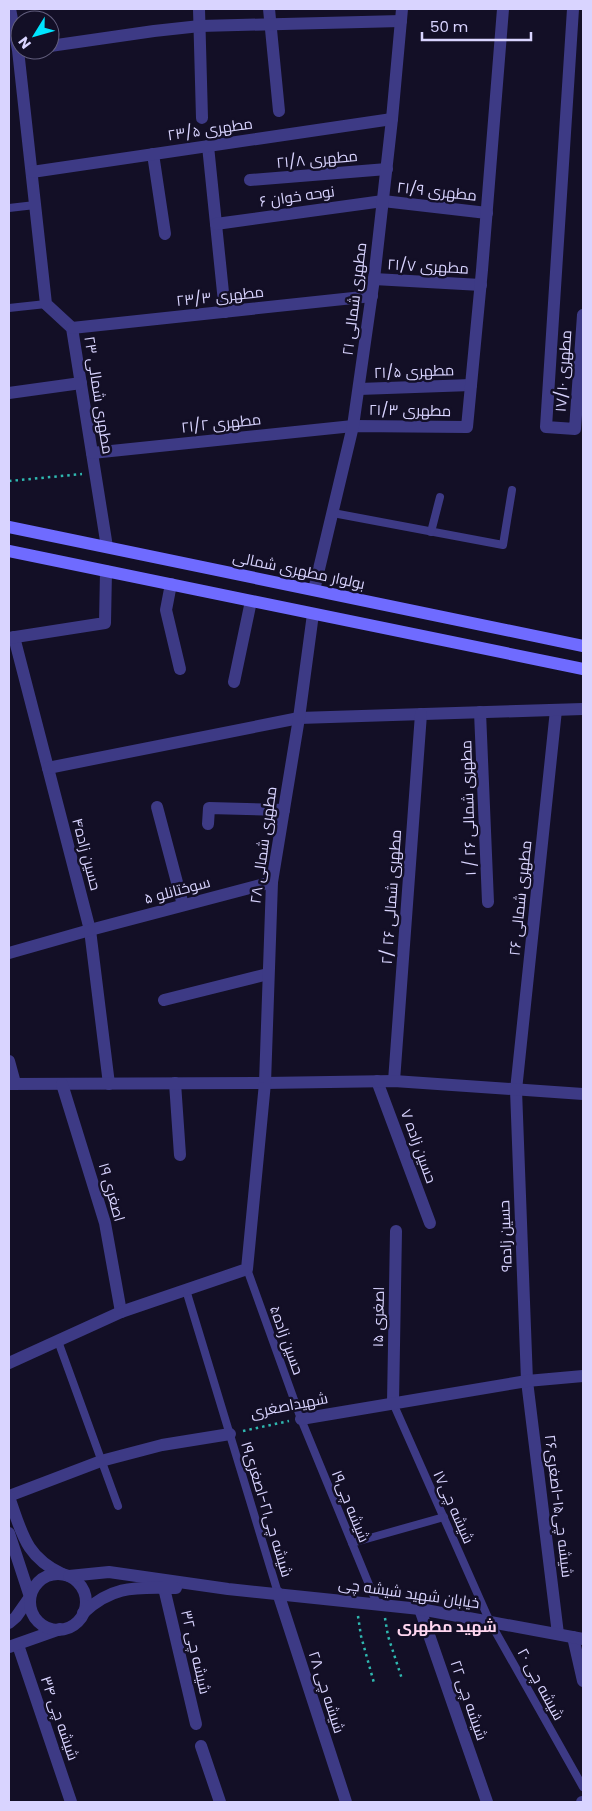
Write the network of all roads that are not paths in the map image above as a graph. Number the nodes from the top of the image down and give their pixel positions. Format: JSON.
{"nodes":[{"id":1,"x":199,"y":9,"type":"edge"},
{"id":2,"x":269,"y":9,"type":"edge"},
{"id":3,"x":503,"y":9,"type":"edge"},
{"id":4,"x":573,"y":9,"type":"edge"},
{"id":5,"x":402,"y":15,"type":"edge"},
{"id":6,"x":270,"y":25,"type":"junction"},
{"id":7,"x":200,"y":26,"type":"junction"},
{"id":8,"x":60,"y":45,"type":"edge"},
{"id":9,"x":17,"y":60,"type":"edge"},
{"id":10,"x":279,"y":111,"type":"dead end"},
{"id":11,"x":202,"y":118,"type":"dead end"},
{"id":12,"x":392,"y":118,"type":"junction"},
{"id":13,"x":208,"y":146,"type":"junction"},
{"id":14,"x":153,"y":154,"type":"junction"},
{"id":15,"x":386,"y":169,"type":"junction"},
{"id":16,"x":32,"y":172,"type":"junction"},
{"id":17,"x":250,"y":180,"type":"dead end"},
{"id":18,"x":383,"y":201,"type":"junction"},
{"id":19,"x":35,"y":205,"type":"junction"},
{"id":20,"x":9,"y":208,"type":"edge"},
{"id":21,"x":487,"y":213,"type":"junction"},
{"id":22,"x":216,"y":224,"type":"junction"},
{"id":23,"x":164,"y":234,"type":"dead end"},
{"id":24,"x":374,"y":279,"type":"junction"},
{"id":25,"x":481,"y":286,"type":"junction"},
{"id":26,"x":372,"y":296,"type":"junction"},
{"id":27,"x":46,"y":304,"type":"junction"},
{"id":28,"x":9,"y":308,"type":"edge"},
{"id":29,"x":225,"y":312,"type":"junction"},
{"id":30,"x":583,"y":315,"type":"edge"},
{"id":31,"x":72,"y":328,"type":"junction"},
{"id":32,"x":581,"y":377,"type":"edge"},
{"id":33,"x":80,"y":383,"type":"junction"},
{"id":34,"x":471,"y":385,"type":"junction"},
{"id":35,"x":358,"y":389,"type":"junction"},
{"id":36,"x":9,"y":393,"type":"edge"},
{"id":37,"x":353,"y":426,"type":"junction"},
{"id":38,"x":92,"y":453,"type":"junction"},
{"id":39,"x":512,"y":490,"type":"dead end"},
{"id":40,"x":440,"y":498,"type":"dead end"},
{"id":41,"x":333,"y":513,"type":"junction"},
{"id":42,"x":9,"y":526,"type":"edge"},
{"id":43,"x":431,"y":532,"type":"junction"},
{"id":44,"x":106,"y":547,"type":"junction"},
{"id":45,"x":9,"y":551,"type":"edge"},
{"id":46,"x":106,"y":571,"type":"junction"},
{"id":47,"x":171,"y":584,"type":"junction"},
{"id":48,"x":314,"y":590,"type":"junction"},
{"id":49,"x":251,"y":601,"type":"junction"},
{"id":50,"x":313,"y":614,"type":"junction"},
{"id":51,"x":12,"y":637,"type":"edge"},
{"id":52,"x":583,"y":646,"type":"edge"},
{"id":53,"x":180,"y":668,"type":"dead end"},
{"id":54,"x":583,"y":669,"type":"edge"},
{"id":55,"x":234,"y":682,"type":"dead end"},
{"id":56,"x":583,"y":709,"type":"edge"},
{"id":57,"x":556,"y":710,"type":"junction"},
{"id":58,"x":480,"y":712,"type":"junction"},
{"id":59,"x":421,"y":714,"type":"junction"},
{"id":60,"x":299,"y":718,"type":"junction"},
{"id":61,"x":48,"y":768,"type":"junction"},
{"id":62,"x":157,"y":807,"type":"dead end"},
{"id":63,"x":284,"y":810,"type":"junction"},
{"id":64,"x":208,"y":824,"type":"dead end"},
{"id":65,"x":272,"y":882,"type":"junction"},
{"id":66,"x":488,"y":902,"type":"dead end"},
{"id":67,"x":184,"y":905,"type":"junction"},
{"id":68,"x":90,"y":930,"type":"junction"},
{"id":69,"x":9,"y":953,"type":"edge"},
{"id":70,"x":268,"y":974,"type":"junction"},
{"id":71,"x":164,"y":1000,"type":"dead end"},
{"id":72,"x":9,"y":1061,"type":"edge"},
{"id":73,"x":377,"y":1081,"type":"junction"},
{"id":74,"x":394,"y":1081,"type":"junction"},
{"id":75,"x":12,"y":1083,"type":"edge"},
{"id":76,"x":265,"y":1083,"type":"junction"},
{"id":77,"x":62,"y":1084,"type":"junction"},
{"id":78,"x":109,"y":1084,"type":"junction"},
{"id":79,"x":175,"y":1084,"type":"junction"},
{"id":80,"x":516,"y":1090,"type":"junction"},
{"id":81,"x":583,"y":1094,"type":"edge"},
{"id":82,"x":180,"y":1155,"type":"dead end"},
{"id":83,"x":430,"y":1223,"type":"dead end"},
{"id":84,"x":396,"y":1231,"type":"dead end"},
{"id":85,"x":247,"y":1270,"type":"junction"},
{"id":86,"x":186,"y":1290,"type":"junction"},
{"id":87,"x":121,"y":1312,"type":"junction"},
{"id":88,"x":58,"y":1341,"type":"junction"},
{"id":89,"x":9,"y":1363,"type":"edge"},
{"id":90,"x":583,"y":1376,"type":"edge"},
{"id":91,"x":527,"y":1381,"type":"junction"},
{"id":92,"x":393,"y":1403,"type":"junction"},
{"id":93,"x":301,"y":1419,"type":"junction"},
{"id":94,"x":230,"y":1434,"type":"junction"},
{"id":95,"x":101,"y":1461,"type":"junction"},
{"id":96,"x":9,"y":1496,"type":"edge"},
{"id":97,"x":118,"y":1506,"type":"dead end"},
{"id":98,"x":444,"y":1517,"type":"junction"},
{"id":99,"x":9,"y":1534,"type":"edge"},
{"id":100,"x":352,"y":1543,"type":"junction"},
{"id":101,"x":65,"y":1575,"type":"junction"},
{"id":102,"x":164,"y":1588,"type":"junction"},
{"id":103,"x":228,"y":1589,"type":"junction"},
{"id":104,"x":278,"y":1593,"type":"junction"},
{"id":105,"x":30,"y":1597,"type":"junction"},
{"id":106,"x":380,"y":1604,"type":"junction"},
{"id":107,"x":420,"y":1609,"type":"junction"},
{"id":108,"x":83,"y":1613,"type":"junction"},
{"id":109,"x":490,"y":1622,"type":"junction"},
{"id":110,"x":9,"y":1624,"type":"edge"},
{"id":111,"x":60,"y":1629,"type":"junction"},
{"id":112,"x":558,"y":1634,"type":"junction"},
{"id":113,"x":578,"y":1638,"type":"edge"},
{"id":114,"x":13,"y":1646,"type":"edge"},
{"id":115,"x":583,"y":1681,"type":"edge"},
{"id":116,"x":196,"y":1724,"type":"dead end"},
{"id":117,"x":201,"y":1746,"type":"dead end"},
{"id":118,"x":583,"y":1786,"type":"edge"},
{"id":119,"x":71,"y":1802,"type":"edge"},
{"id":120,"x":220,"y":1802,"type":"edge"},
{"id":121,"x":346,"y":1802,"type":"edge"},
{"id":122,"x":487,"y":1802,"type":"edge"}],
"edges":[{"from":1,"to":7,"type":"street"},
{"from":2,"to":6,"type":"street"},
{"from":3,"to":21,"type":"street"},
{"from":4,"to":32,"type":"street","name":"مطهری ۱۷/۱۰"},
{"from":5,"to":6,"type":"street"},
{"from":5,"to":12,"type":"street","name":"مطهری شمالی ۲۱"},
{"from":6,"to":7,"type":"street"},
{"from":6,"to":10,"type":"street"},
{"from":7,"to":8,"type":"street"},
{"from":7,"to":11,"type":"street"},
{"from":9,"to":16,"type":"street"},
{"from":12,"to":13,"type":"street","name":"مطهری ۲۳/۵"},
{"from":12,"to":15,"type":"street","name":"مطهری شمالی ۲۱"},
{"from":13,"to":14,"type":"street","name":"مطهری ۲۳/۵"},
{"from":13,"to":22,"type":"street"},
{"from":14,"to":16,"type":"street","name":"مطهری ۲۳/۵"},
{"from":14,"to":23,"type":"street"},
{"from":15,"to":17,"type":"street","name":"مطهری ۲۱/۸"},
{"from":15,"to":18,"type":"street","name":"مطهری شمالی ۲۱"},
{"from":16,"to":19,"type":"street"},
{"from":18,"to":21,"type":"street","name":"مطهری ۲۱/۹"},
{"from":18,"to":22,"type":"street","name":"نوحه خوان ۶"},
{"from":18,"to":24,"type":"street","name":"مطهری شمالی ۲۱"},
{"from":19,"to":20,"type":"lane"},
{"from":19,"to":27,"type":"street"},
{"from":21,"to":25,"type":"street"},
{"from":22,"to":29,"type":"street"},
{"from":24,"to":25,"type":"street","name":"مطهری ۲۱/۷"},
{"from":24,"to":26,"type":"street","name":"مطهری شمالی ۲۱"},
{"from":25,"to":34,"type":"street"},
{"from":26,"to":29,"type":"street","name":"مطهری ۲۳/۳"},
{"from":26,"to":35,"type":"street","name":"مطهری شمالی ۲۱"},
{"from":27,"to":28,"type":"lane"},
{"from":27,"to":31,"type":"street","name":"مطهری شمالی ۲۳"},
{"from":29,"to":31,"type":"street","name":"مطهری ۲۳/۳"},
{"from":30,"to":32,"type":"street","name":"مطهری ۱۷/۱۰"},
{"from":31,"to":33,"type":"street","name":"مطهری شمالی ۲۳"},
{"from":33,"to":36,"type":"street"},
{"from":33,"to":38,"type":"street","name":"مطهری شمالی ۲۳"},
{"from":34,"to":35,"type":"street","name":"مطهری ۲۱/۵"},
{"from":34,"to":37,"type":"street","name":"مطهری ۲۱/۳"},
{"from":35,"to":37,"type":"street","name":"مطهری شمالی ۲۱"},
{"from":37,"to":38,"type":"street","name":"مطهری ۲۱/۲"},
{"from":37,"to":41,"type":"street","name":"مطهری شمالی ۲۱"},
{"from":38,"to":44,"type":"street","name":"مطهری شمالی ۲۳"},
{"from":39,"to":43,"type":"lane"},
{"from":40,"to":43,"type":"lane"},
{"from":41,"to":43,"type":"lane"},
{"from":41,"to":48,"type":"street","name":"مطهری شمالی ۲۱"},
{"from":42,"to":44,"type":"main road","name":"بولوار مطهری شمالی"},
{"from":44,"to":48,"type":"main road","name":"بولوار مطهری شمالی"},
{"from":45,"to":46,"type":"main road"},
{"from":46,"to":47,"type":"main road"},
{"from":46,"to":51,"type":"street"},
{"from":47,"to":49,"type":"main road"},
{"from":47,"to":53,"type":"street"},
{"from":48,"to":52,"type":"main road","name":"بولوار مطهری شمالی"},
{"from":49,"to":50,"type":"main road"},
{"from":49,"to":55,"type":"street"},
{"from":50,"to":54,"type":"main road"},
{"from":50,"to":60,"type":"street","name":"مطهری شمالی ۲۸"},
{"from":51,"to":61,"type":"street","name":"حسین زاده۴"},
{"from":56,"to":57,"type":"street"},
{"from":57,"to":58,"type":"street"},
{"from":57,"to":80,"type":"street","name":"مطهری شمالی ۲۶"},
{"from":58,"to":59,"type":"street"},
{"from":58,"to":66,"type":"street","name":"مطهری شمالی ۲۶ / ۱"},
{"from":59,"to":60,"type":"street"},
{"from":59,"to":74,"type":"street","name":"مطهری شمالی ۲۶ /۲"},
{"from":60,"to":61,"type":"street"},
{"from":60,"to":63,"type":"street","name":"مطهری شمالی ۲۸"},
{"from":61,"to":68,"type":"street","name":"حسین زاده۴"},
{"from":62,"to":67,"type":"street"},
{"from":63,"to":64,"type":"street"},
{"from":63,"to":65,"type":"street","name":"مطهری شمالی ۲۸"},
{"from":65,"to":67,"type":"street","name":"سوختانلو ۵"},
{"from":65,"to":70,"type":"street","name":"مطهری شمالی ۲۸"},
{"from":67,"to":68,"type":"street","name":"سوختانلو ۵"},
{"from":68,"to":69,"type":"street","name":"سوختانلو ۵"},
{"from":68,"to":78,"type":"street","name":"حسین زاده۴"},
{"from":70,"to":71,"type":"street"},
{"from":70,"to":76,"type":"street","name":"مطهری شمالی ۲۸"},
{"from":72,"to":75,"type":"street"},
{"from":73,"to":74,"type":"street"},
{"from":73,"to":76,"type":"street"},
{"from":73,"to":83,"type":"street","name":"حسین زاده ۷"},
{"from":74,"to":80,"type":"street"},
{"from":75,"to":77,"type":"street"},
{"from":76,"to":79,"type":"street"},
{"from":76,"to":85,"type":"street","name":"مطهری شمالی ۲۸"},
{"from":77,"to":78,"type":"street"},
{"from":77,"to":87,"type":"street","name":"اصغری ۱۹"},
{"from":78,"to":79,"type":"street"},
{"from":79,"to":82,"type":"street"},
{"from":80,"to":81,"type":"street"},
{"from":80,"to":91,"type":"street","name":"حسین زاده۹"},
{"from":84,"to":92,"type":"street","name":"اصغری ۱۵"},
{"from":85,"to":86,"type":"street"},
{"from":85,"to":93,"type":"lane","name":"حسین زاده۵"},
{"from":86,"to":87,"type":"street"},
{"from":86,"to":94,"type":"lane","name":"شیشه چی۲۱-اصغری۱۹"},
{"from":87,"to":88,"type":"street"},
{"from":88,"to":89,"type":"street"},
{"from":88,"to":95,"type":"lane"},
{"from":90,"to":91,"type":"street","name":"شهیداصغری"},
{"from":91,"to":92,"type":"street","name":"شهیداصغری"},
{"from":91,"to":112,"type":"street","name":"شیشه چی۱۵-اصغری۲۶"},
{"from":92,"to":93,"type":"street","name":"شهیداصغری"},
{"from":92,"to":98,"type":"lane","name":"شیشه چی۱۷"},
{"from":93,"to":100,"type":"lane","name":"شیشه چی۱۹"},
{"from":94,"to":95,"type":"street"},
{"from":94,"to":104,"type":"lane","name":"شیشه چی۲۱-اصغری۱۹"},
{"from":95,"to":96,"type":"street"},
{"from":95,"to":97,"type":"lane"},
{"from":96,"to":101,"type":"street"},
{"from":98,"to":100,"type":"lane"},
{"from":98,"to":109,"type":"lane","name":"شیشه چی۱۷"},
{"from":99,"to":105,"type":"street"},
{"from":100,"to":106,"type":"lane","name":"شیشه چی۱۹"},
{"from":101,"to":103,"type":"street","name":"خیابان شهید شیشه چی"},
{"from":101,"to":105,"type":"street"},
{"from":101,"to":108,"type":"street"},
{"from":102,"to":103,"type":"street","name":"خیابان شهید شیشه چی"},
{"from":102,"to":108,"type":"street","name":"خیابان شهید شیشه چی"},
{"from":102,"to":116,"type":"street","name":"شیشه چی ۳۲"},
{"from":103,"to":104,"type":"street","name":"خیابان شهید شیشه چی"},
{"from":104,"to":106,"type":"street","name":"خیابان شهید شیشه چی"},
{"from":104,"to":121,"type":"street","name":"شیشه چی ۲۸"},
{"from":105,"to":110,"type":"street"},
{"from":105,"to":111,"type":"street"},
{"from":106,"to":107,"type":"street","name":"خیابان شهید شیشه چی"},
{"from":107,"to":109,"type":"street","name":"خیابان شهید شیشه چی"},
{"from":107,"to":122,"type":"street","name":"شیشه چی ۲۲"},
{"from":108,"to":111,"type":"street"},
{"from":109,"to":112,"type":"street","name":"خیابان شهید شیشه چی"},
{"from":109,"to":118,"type":"lane","name":"شیشه چی ۲۰"},
{"from":111,"to":114,"type":"street"},
{"from":112,"to":113,"type":"street","name":"خیابان شهید شیشه چی"},
{"from":113,"to":115,"type":"street"},
{"from":114,"to":119,"type":"street","name":"شیشه چی ۳۴"},
{"from":117,"to":120,"type":"street"}]}
